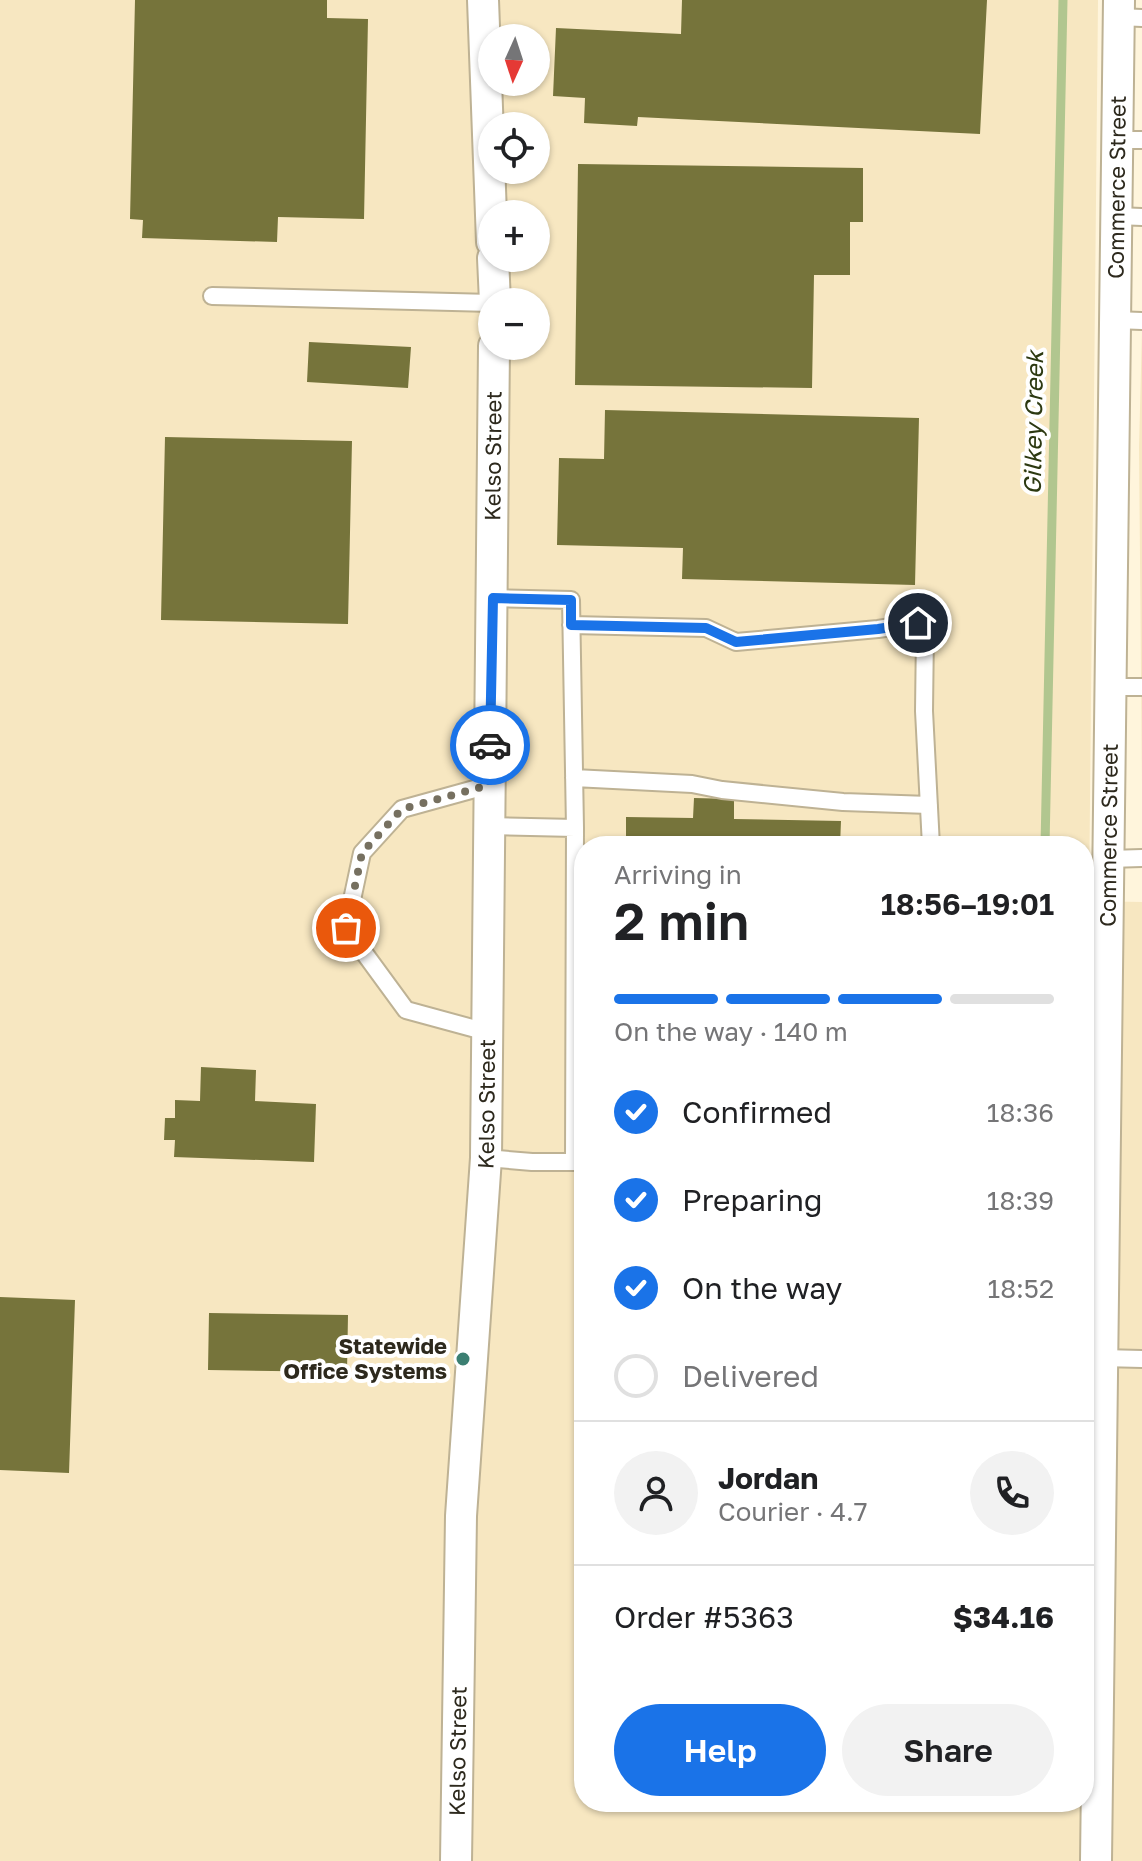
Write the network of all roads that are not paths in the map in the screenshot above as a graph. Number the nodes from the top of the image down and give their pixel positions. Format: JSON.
{"nodes":[{"id":1,"x":483,"y":0,"type":"edge"},
{"id":2,"x":1127,"y":12,"type":"edge"},
{"id":3,"x":1130,"y":140,"type":"edge"},
{"id":4,"x":490,"y":200,"type":"edge"},
{"id":5,"x":1129,"y":217,"type":"edge"},
{"id":6,"x":212,"y":296,"type":"dead end"},
{"id":7,"x":478,"y":303,"type":"edge"},
{"id":8,"x":1129,"y":320,"type":"edge"},
{"id":9,"x":494,"y":360,"type":"edge"},
{"id":10,"x":493,"y":598,"type":"junction"},
{"id":11,"x":571,"y":625,"type":"junction"},
{"id":12,"x":1111,"y":687,"type":"junction"},
{"id":13,"x":1142,"y":687,"type":"edge"},
{"id":14,"x":574,"y":778,"type":"junction"},
{"id":15,"x":489,"y":785,"type":"junction"},
{"id":16,"x":929,"y":805,"type":"junction"},
{"id":17,"x":488,"y":826,"type":"junction"},
{"id":18,"x":575,"y":828,"type":"junction"},
{"id":19,"x":575,"y":836,"type":"edge"},
{"id":20,"x":931,"y":836,"type":"edge"},
{"id":21,"x":1142,"y":858,"type":"edge"},
{"id":22,"x":1109,"y":859,"type":"junction"},
{"id":23,"x":487,"y":1032,"type":"junction"},
{"id":24,"x":486,"y":1158,"type":"junction"},
{"id":25,"x":574,"y":1161,"type":"edge"},
{"id":26,"x":1102,"y":1358,"type":"junction"},
{"id":27,"x":1142,"y":1359,"type":"edge"},
{"id":28,"x":456,"y":1861,"type":"edge"},
{"id":29,"x":1096,"y":1861,"type":"edge"}],
"edges":[{"from":1,"to":4,"type":"street"},
{"from":2,"to":3,"type":"street","name":"Commerce Street"},
{"from":3,"to":5,"type":"street","name":"Commerce Street"},
{"from":5,"to":8,"type":"street","name":"Commerce Street"},
{"from":6,"to":7,"type":"lane"},
{"from":8,"to":12,"type":"street","name":"Commerce Street"},
{"from":9,"to":10,"type":"street","name":"Kelso Street"},
{"from":10,"to":11,"type":"lane"},
{"from":10,"to":15,"type":"street","name":"Kelso Street"},
{"from":11,"to":14,"type":"lane"},
{"from":11,"to":16,"type":"lane"},
{"from":12,"to":13,"type":"lane"},
{"from":12,"to":22,"type":"street","name":"Commerce Street"},
{"from":14,"to":16,"type":"lane"},
{"from":14,"to":18,"type":"lane"},
{"from":15,"to":17,"type":"street","name":"Kelso Street"},
{"from":15,"to":23,"type":"lane"},
{"from":16,"to":20,"type":"lane"},
{"from":17,"to":18,"type":"lane"},
{"from":17,"to":23,"type":"street","name":"Kelso Street"},
{"from":18,"to":19,"type":"lane"},
{"from":21,"to":22,"type":"lane"},
{"from":22,"to":26,"type":"street","name":"Commerce Street"},
{"from":23,"to":24,"type":"street","name":"Kelso Street"},
{"from":24,"to":25,"type":"lane"},
{"from":24,"to":28,"type":"street","name":"Kelso Street"},
{"from":26,"to":27,"type":"lane"},
{"from":26,"to":29,"type":"street","name":"Commerce Street"}]}
